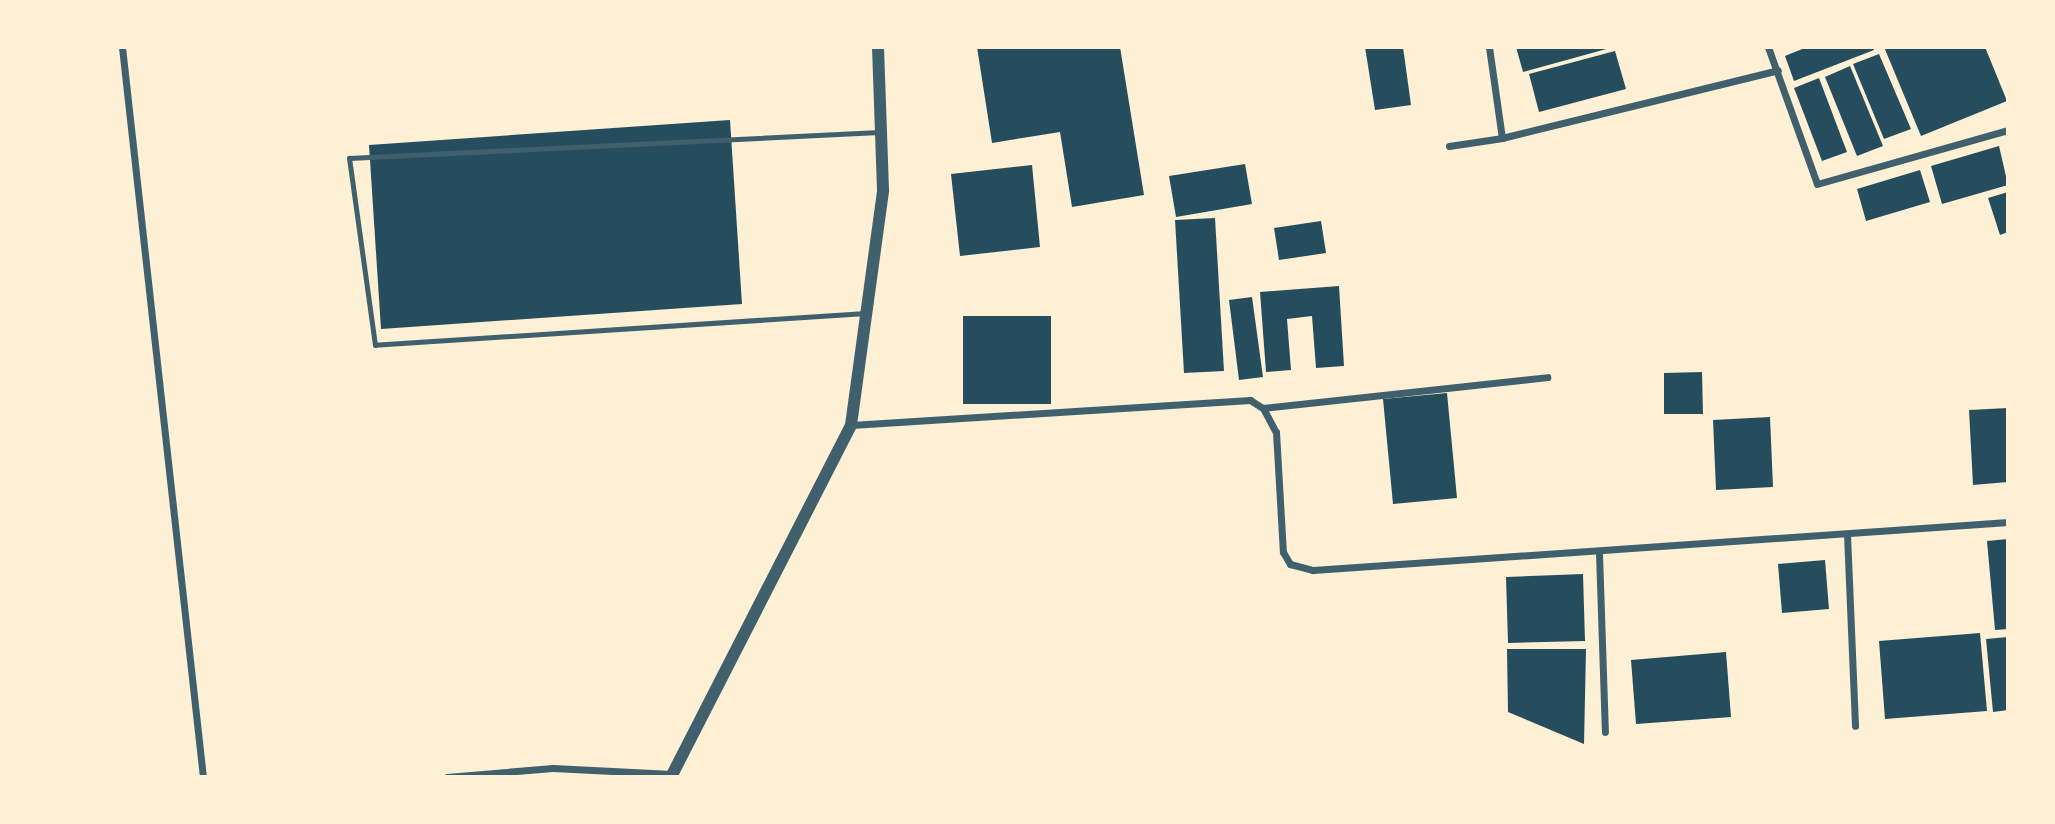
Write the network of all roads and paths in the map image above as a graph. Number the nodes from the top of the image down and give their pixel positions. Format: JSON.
{"nodes":[{"id":1,"x":121,"y":47,"type":"edge"},
{"id":2,"x":878,"y":47,"type":"edge"},
{"id":3,"x":1489,"y":47,"type":"edge"},
{"id":4,"x":1768,"y":47,"type":"edge"},
{"id":5,"x":1778,"y":70,"type":"junction"},
{"id":6,"x":2008,"y":130,"type":"edge"},
{"id":7,"x":881,"y":132,"type":"junction"},
{"id":8,"x":1502,"y":138,"type":"junction"},
{"id":9,"x":1449,"y":146,"type":"dead end"},
{"id":10,"x":866,"y":313,"type":"junction"},
{"id":11,"x":1547,"y":377,"type":"dead end"},
{"id":12,"x":1263,"y":408,"type":"junction"},
{"id":13,"x":851,"y":425,"type":"junction"},
{"id":14,"x":2008,"y":522,"type":"edge"},
{"id":15,"x":1847,"y":534,"type":"junction"},
{"id":16,"x":1599,"y":553,"type":"junction"},
{"id":17,"x":1856,"y":726,"type":"dead end"},
{"id":18,"x":1605,"y":732,"type":"dead end"},
{"id":19,"x":671,"y":776,"type":"edge"},
{"id":20,"x":203,"y":777,"type":"edge"},
{"id":21,"x":447,"y":777,"type":"edge"}],
"edges":[{"from":1,"to":20,"type":"street"},
{"from":2,"to":7,"type":"street"},
{"from":3,"to":8,"type":"street"},
{"from":4,"to":5,"type":"street"},
{"from":5,"to":6,"type":"street"},
{"from":5,"to":8,"type":"street"},
{"from":7,"to":10,"type":"street"},
{"from":7,"to":10,"type":"lane"},
{"from":8,"to":9,"type":"street"},
{"from":10,"to":13,"type":"street"},
{"from":11,"to":12,"type":"street"},
{"from":12,"to":13,"type":"street"},
{"from":12,"to":16,"type":"street"},
{"from":13,"to":19,"type":"street"},
{"from":14,"to":15,"type":"street"},
{"from":15,"to":16,"type":"street"},
{"from":15,"to":17,"type":"street"},
{"from":16,"to":18,"type":"street"},
{"from":19,"to":21,"type":"street"}]}
